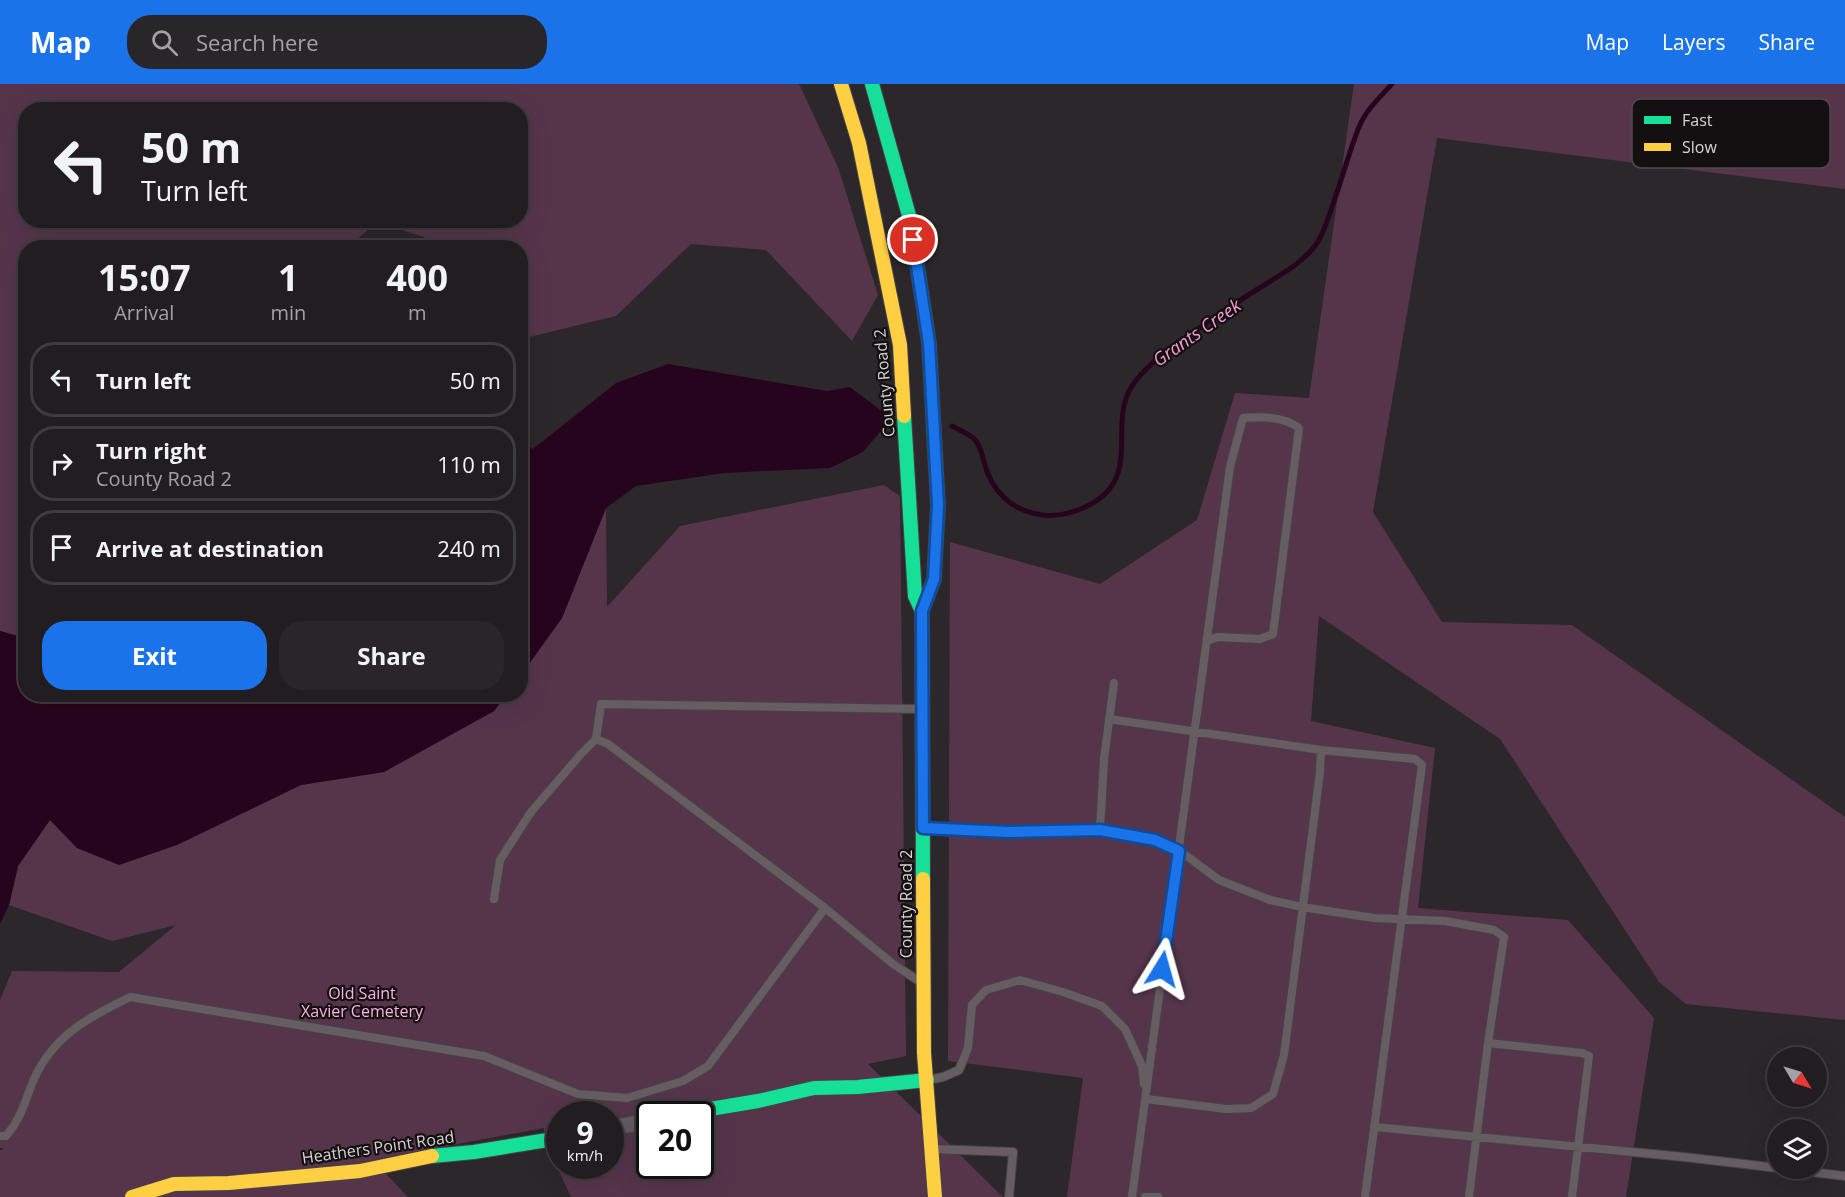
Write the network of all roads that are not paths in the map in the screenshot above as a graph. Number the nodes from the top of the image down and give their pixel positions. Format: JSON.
{"nodes":[{"id":1,"x":841,"y":84,"type":"edge"},
{"id":2,"x":872,"y":84,"type":"edge"},
{"id":3,"x":922,"y":611,"type":"junction"},
{"id":4,"x":1207,"y":641,"type":"junction"},
{"id":5,"x":1114,"y":683,"type":"dead end"},
{"id":6,"x":923,"y":709,"type":"junction"},
{"id":7,"x":1109,"y":719,"type":"junction"},
{"id":8,"x":1195,"y":732,"type":"junction"},
{"id":9,"x":596,"y":739,"type":"junction"},
{"id":10,"x":1321,"y":750,"type":"junction"},
{"id":11,"x":923,"y":828,"type":"junction"},
{"id":12,"x":1100,"y":830,"type":"junction"},
{"id":13,"x":1179,"y":851,"type":"junction"},
{"id":14,"x":494,"y":899,"type":"dead end"},
{"id":15,"x":825,"y":908,"type":"junction"},
{"id":16,"x":1302,"y":908,"type":"junction"},
{"id":17,"x":1403,"y":919,"type":"junction"},
{"id":18,"x":923,"y":983,"type":"junction"},
{"id":19,"x":1488,"y":1044,"type":"junction"},
{"id":20,"x":927,"y":1080,"type":"junction"},
{"id":21,"x":1146,"y":1099,"type":"junction"},
{"id":22,"x":714,"y":1108,"type":"edge"},
{"id":23,"x":1375,"y":1127,"type":"junction"},
{"id":24,"x":0,"y":1136,"type":"edge"},
{"id":25,"x":1477,"y":1137,"type":"junction"},
{"id":26,"x":546,"y":1140,"type":"edge"},
{"id":27,"x":1576,"y":1147,"type":"junction"},
{"id":28,"x":932,"y":1149,"type":"junction"},
{"id":29,"x":1767,"y":1167,"type":"edge"},
{"id":30,"x":1827,"y":1174,"type":"edge"},
{"id":31,"x":1845,"y":1176,"type":"edge"},
{"id":32,"x":132,"y":1197,"type":"edge"},
{"id":33,"x":935,"y":1197,"type":"edge"},
{"id":34,"x":1009,"y":1197,"type":"edge"},
{"id":35,"x":1132,"y":1197,"type":"edge"},
{"id":36,"x":1144,"y":1197,"type":"edge"},
{"id":37,"x":1158,"y":1197,"type":"edge"},
{"id":38,"x":1365,"y":1197,"type":"edge"},
{"id":39,"x":1469,"y":1197,"type":"edge"},
{"id":40,"x":1572,"y":1197,"type":"edge"}],
"edges":[{"from":1,"to":3,"type":"main road","name":"County Road 2"},
{"from":2,"to":3,"type":"main road","name":"County Road 2"},
{"from":3,"to":6,"type":"main road","name":"County Road 2"},
{"from":4,"to":4,"type":"lane"},
{"from":4,"to":8,"type":"lane"},
{"from":5,"to":7,"type":"lane"},
{"from":6,"to":9,"type":"lane"},
{"from":6,"to":11,"type":"main road","name":"County Road 2"},
{"from":7,"to":8,"type":"lane"},
{"from":7,"to":12,"type":"lane"},
{"from":8,"to":10,"type":"lane"},
{"from":8,"to":13,"type":"lane"},
{"from":9,"to":14,"type":"lane"},
{"from":9,"to":15,"type":"lane"},
{"from":10,"to":16,"type":"lane"},
{"from":10,"to":17,"type":"lane"},
{"from":11,"to":12,"type":"lane"},
{"from":11,"to":18,"type":"main road","name":"County Road 2"},
{"from":12,"to":13,"type":"lane"},
{"from":13,"to":16,"type":"lane"},
{"from":13,"to":21,"type":"lane"},
{"from":15,"to":18,"type":"lane"},
{"from":15,"to":24,"type":"lane"},
{"from":16,"to":17,"type":"lane"},
{"from":16,"to":21,"type":"lane"},
{"from":17,"to":19,"type":"lane"},
{"from":17,"to":23,"type":"lane"},
{"from":18,"to":20,"type":"main road","name":"County Road 2"},
{"from":19,"to":25,"type":"lane"},
{"from":19,"to":27,"type":"lane"},
{"from":20,"to":21,"type":"lane"},
{"from":20,"to":22,"type":"main road"},
{"from":20,"to":28,"type":"main road","name":"County Road 2"},
{"from":21,"to":35,"type":"lane"},
{"from":23,"to":25,"type":"lane"},
{"from":23,"to":38,"type":"lane"},
{"from":25,"to":27,"type":"lane"},
{"from":25,"to":39,"type":"lane"},
{"from":26,"to":32,"type":"main road","name":"Heathers Point Road"},
{"from":27,"to":29,"type":"lane"},
{"from":27,"to":40,"type":"lane"},
{"from":28,"to":33,"type":"main road","name":"County Road 2"},
{"from":28,"to":34,"type":"lane"},
{"from":30,"to":31,"type":"lane"},
{"from":36,"to":37,"type":"lane"}]}
